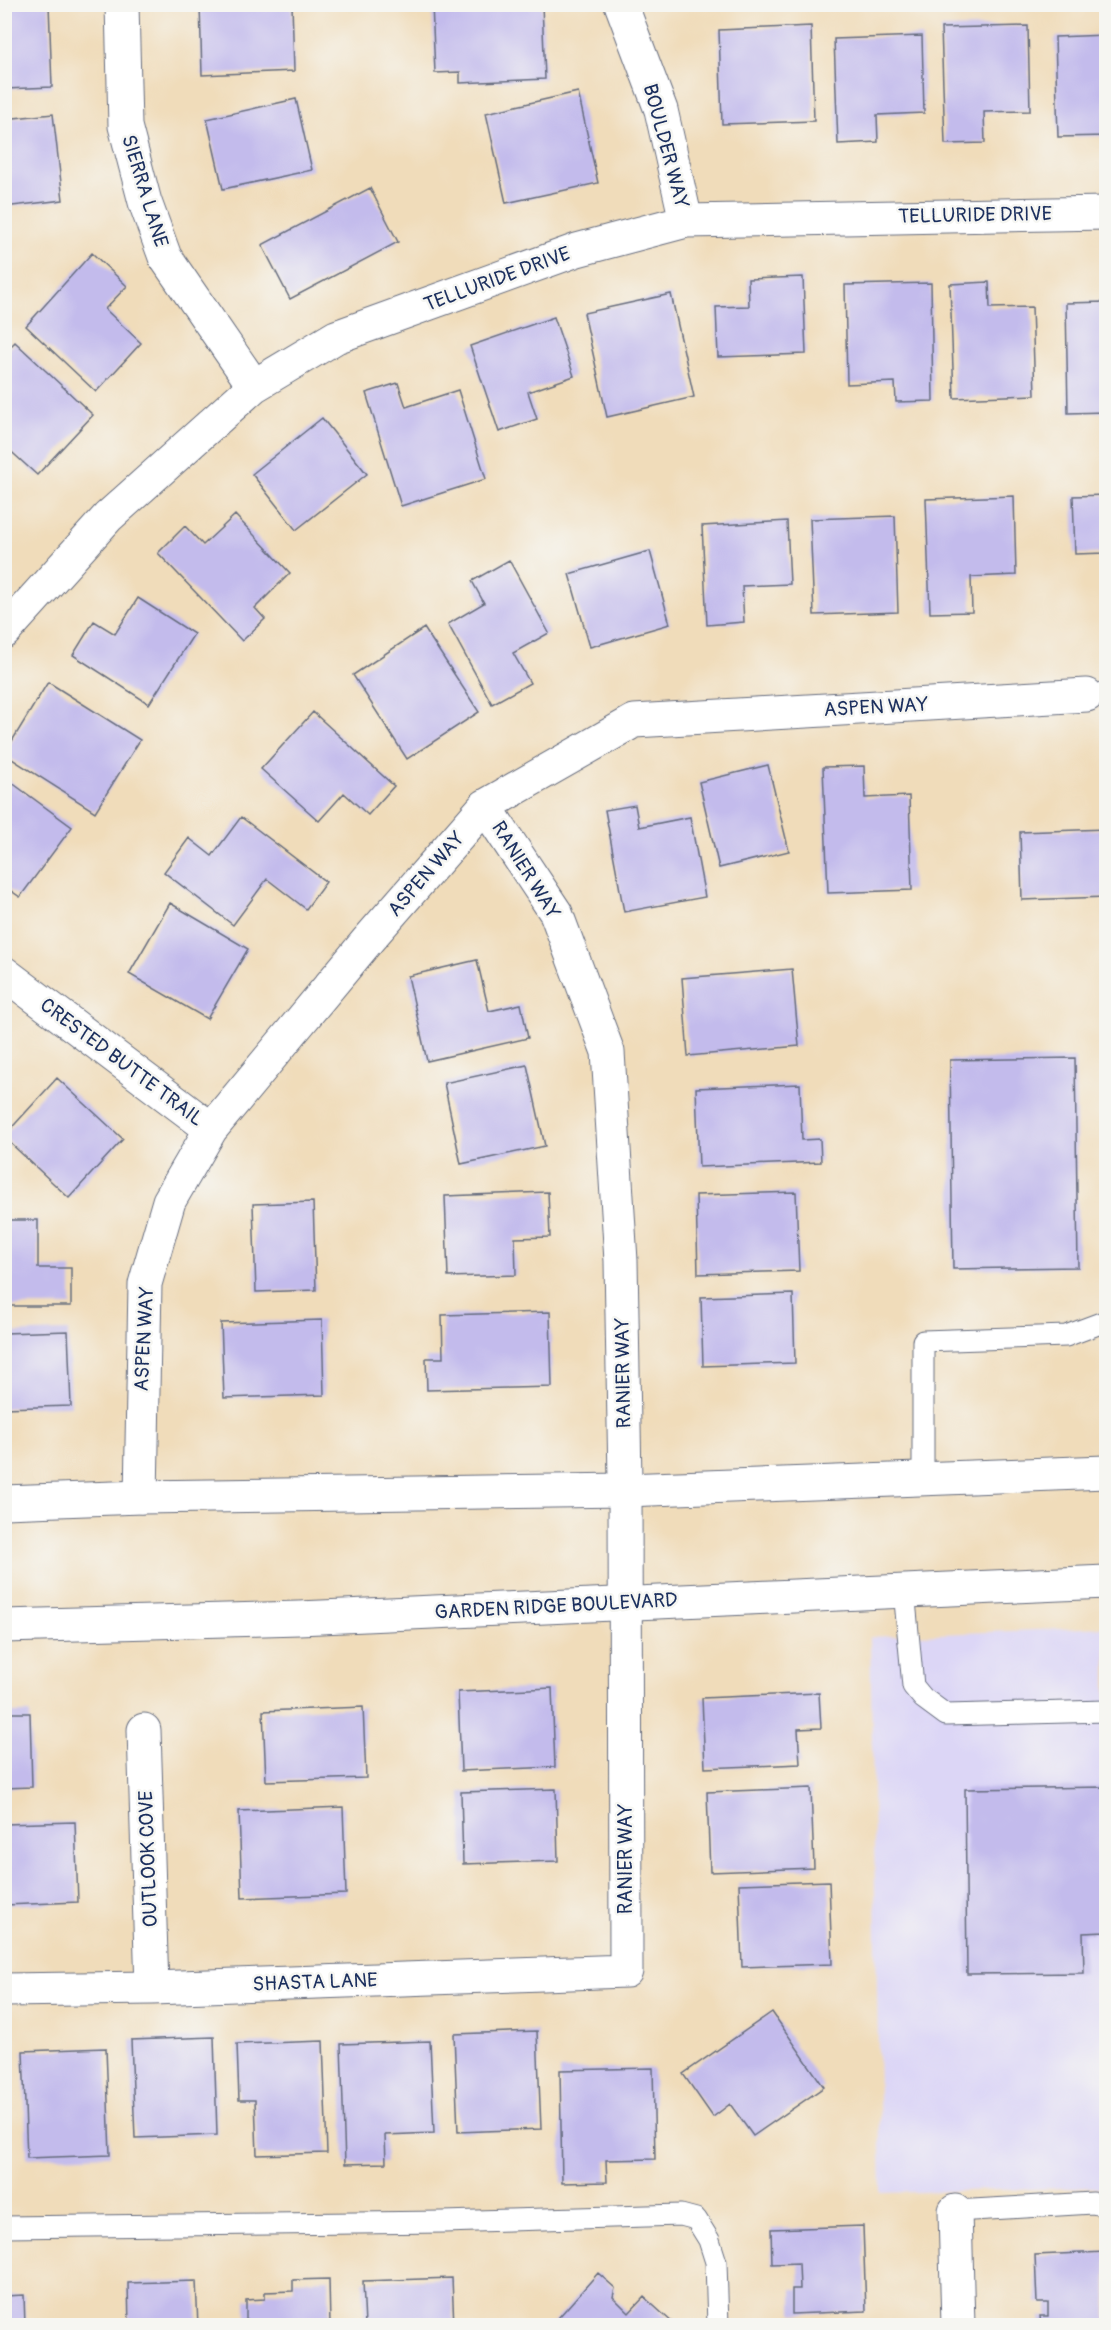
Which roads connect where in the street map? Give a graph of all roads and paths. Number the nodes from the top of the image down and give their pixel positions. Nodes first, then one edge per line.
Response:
1 (122, 4) edge
2 (621, 4) edge
3 (1107, 213) edge
4 (686, 221) junction
5 (254, 386) junction
6 (4, 632) edge
7 (1087, 695) dead end
8 (485, 806) junction
9 (4, 973) edge
10 (212, 1129) junction
11 (1107, 1321) edge
12 (1107, 1472) edge
13 (923, 1479) junction
14 (625, 1490) junction
15 (141, 1497) junction
16 (4, 1502) edge
17 (1107, 1582) edge
18 (904, 1590) junction
19 (624, 1602) junction
20 (4, 1626) edge
21 (1107, 1711) edge
22 (144, 1730) dead end
23 (626, 1971) joint
24 (152, 1988) junction
25 (4, 1990) edge
26 (1107, 2206) edge
27 (955, 2211) joint
28 (4, 2227) edge
29 (718, 2325) edge
30 (958, 2325) edge

1 - 5 street, SIERRA LANE
2 - 4 street, BOULDER WAY
3 - 4 street, TELLURIDE DRIVE
4 - 5 street, TELLURIDE DRIVE
5 - 6 street, TELLURIDE DRIVE
7 - 8 street, ASPEN WAY
8 - 10 street, ASPEN WAY
8 - 14 street, RANIER WAY
9 - 10 street, CRESTED BUTTE TRAIL
10 - 15 street, ASPEN WAY
11 - 13 lane
12 - 13 street
13 - 14 street
14 - 15 street
14 - 19 street, RANIER WAY
15 - 16 street
17 - 18 street, GARDEN RIDGE BOULEVARD
18 - 19 street, GARDEN RIDGE BOULEVARD
18 - 21 lane
19 - 20 street, GARDEN RIDGE BOULEVARD
19 - 23 street, RANIER WAY
22 - 24 street, OUTLOOK COVE
23 - 24 street, SHASTA LANE
24 - 25 street, SHASTA LANE
26 - 27 lane
27 - 30 street
28 - 29 lane

